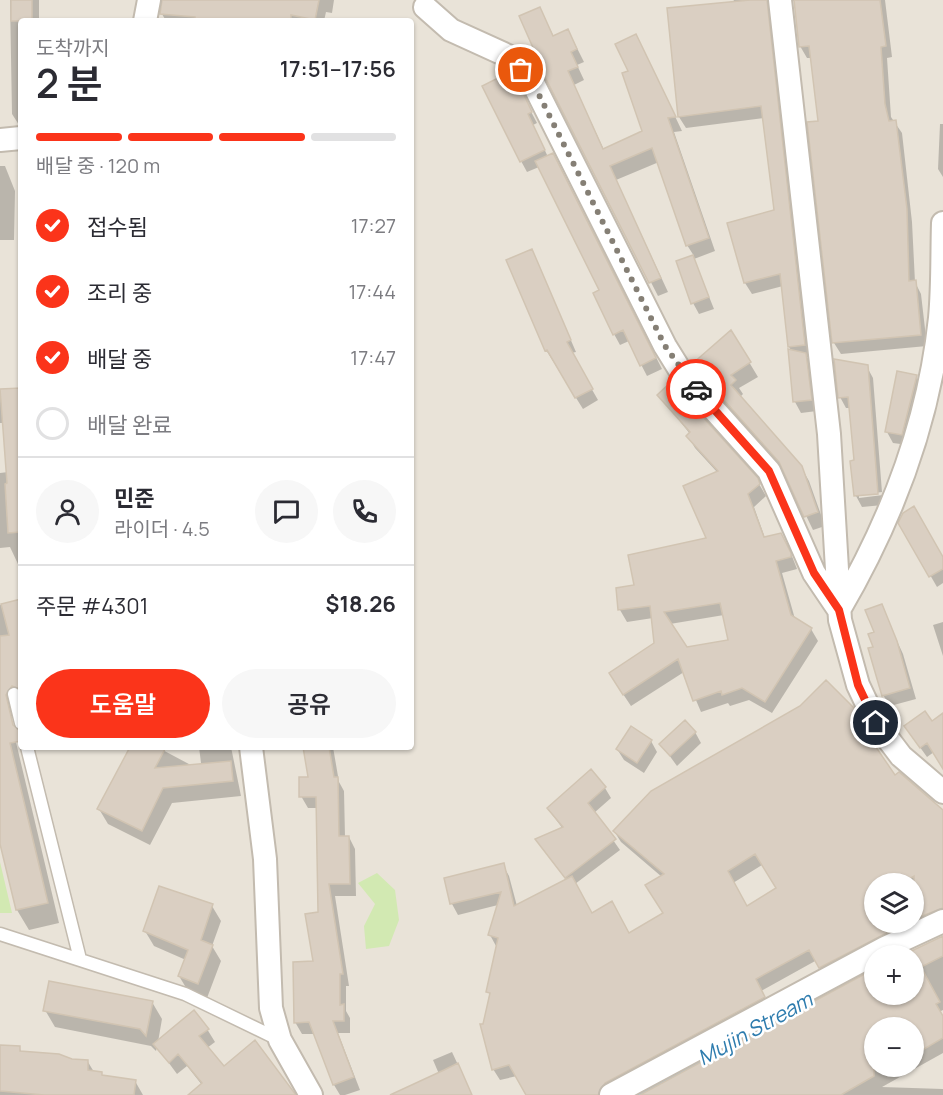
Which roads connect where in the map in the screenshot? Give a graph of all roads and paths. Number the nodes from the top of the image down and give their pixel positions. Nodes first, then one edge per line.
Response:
1 (149, 0) edge
2 (780, 0) edge
3 (425, 7) dead end
4 (146, 18) edge
5 (18, 138) edge
6 (0, 140) edge
7 (943, 223) edge
8 (839, 610) junction
9 (14, 694) dead end
10 (18, 711) edge
11 (28, 750) edge
12 (251, 750) edge
13 (943, 792) edge
14 (943, 921) edge
15 (0, 934) edge
16 (80, 959) junction
17 (280, 1040) junction
18 (311, 1095) edge
19 (611, 1095) edge

1 - 4 street
2 - 8 street
3 - 8 street
5 - 6 street
7 - 8 street
8 - 13 street
9 - 10 lane
11 - 16 lane
12 - 17 street
14 - 19 street
15 - 16 lane
16 - 17 lane
17 - 18 street

